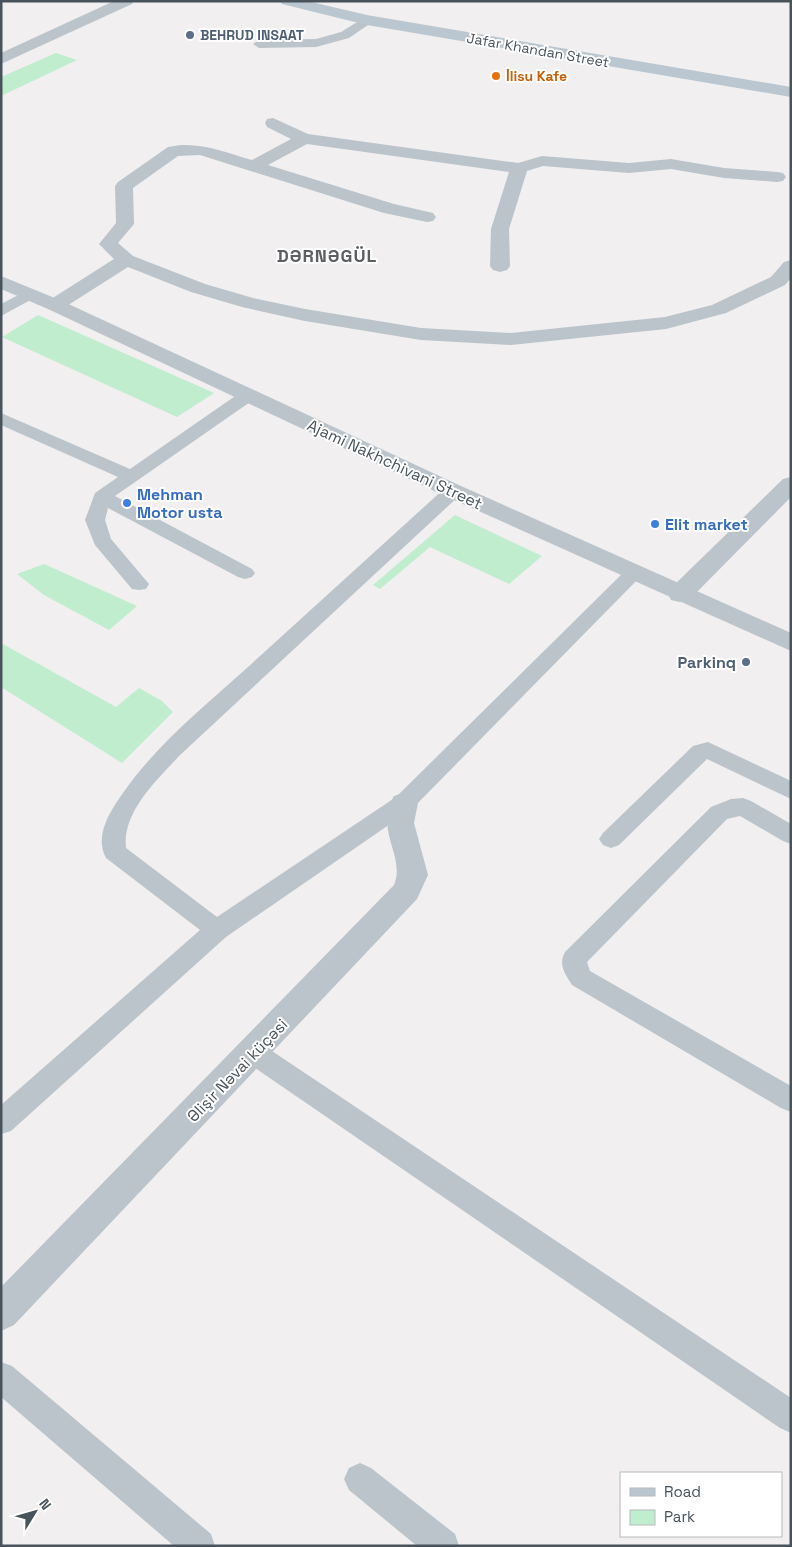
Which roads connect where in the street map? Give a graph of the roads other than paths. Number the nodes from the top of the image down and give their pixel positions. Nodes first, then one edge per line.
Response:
1 (128, 1) edge
2 (296, 2) edge
3 (89, 4) dead end
4 (107, 10) junction
5 (367, 20) junction
6 (259, 44) dead end
7 (1, 60) edge
8 (791, 92) edge
9 (273, 123) dead end
10 (304, 138) junction
11 (252, 167) junction
12 (519, 168) junction
13 (777, 177) dead end
14 (427, 217) dead end
15 (126, 260) junction
16 (500, 266) dead end
17 (791, 266) edge
18 (1, 282) edge
19 (30, 294) junction
20 (55, 305) junction
21 (1, 312) edge
22 (248, 396) junction
23 (1, 418) edge
24 (132, 477) junction
25 (791, 484) edge
26 (453, 491) junction
27 (102, 497) junction
28 (245, 573) dead end
29 (634, 574) junction
30 (139, 584) dead end
31 (680, 594) junction
32 (791, 643) edge
33 (791, 791) edge
34 (404, 803) junction
35 (791, 835) edge
36 (611, 839) dead end
37 (217, 930) junction
38 (254, 1053) junction
39 (791, 1100) edge
40 (1, 1122) edge
41 (1, 1313) edge
42 (1, 1377) edge
43 (791, 1417) edge
44 (360, 1479) dead end
45 (199, 1546) edge
46 (443, 1546) edge

1 - 4 street
2 - 5 main road, Jafar Khandan Street
3 - 4 street
4 - 7 street
5 - 6 lane
5 - 8 main road, Jafar Khandan Street
9 - 10 street
10 - 11 street
10 - 12 street
11 - 14 street
11 - 15 street
12 - 13 street
12 - 16 street
15 - 17 street
15 - 20 street
18 - 19 street, Ajami Nakhchivani Street
19 - 20 street, Ajami Nakhchivani Street
19 - 21 lane
20 - 22 street, Ajami Nakhchivani Street
22 - 24 lane
22 - 26 street, Ajami Nakhchivani Street
23 - 24 lane
24 - 27 lane
25 - 31 street
26 - 29 street, Ajami Nakhchivani Street
26 - 37 lane
27 - 28 lane
27 - 30 lane
29 - 31 street, Ajami Nakhchivani Street
29 - 34 lane
31 - 32 street, Ajami Nakhchivani Street
33 - 36 lane
34 - 37 lane
34 - 38 street, Əlişir Nəvai küçəsi
35 - 39 lane
37 - 40 lane
38 - 41 street, Əlişir Nəvai küçəsi
38 - 43 lane
42 - 45 lane
44 - 46 lane

